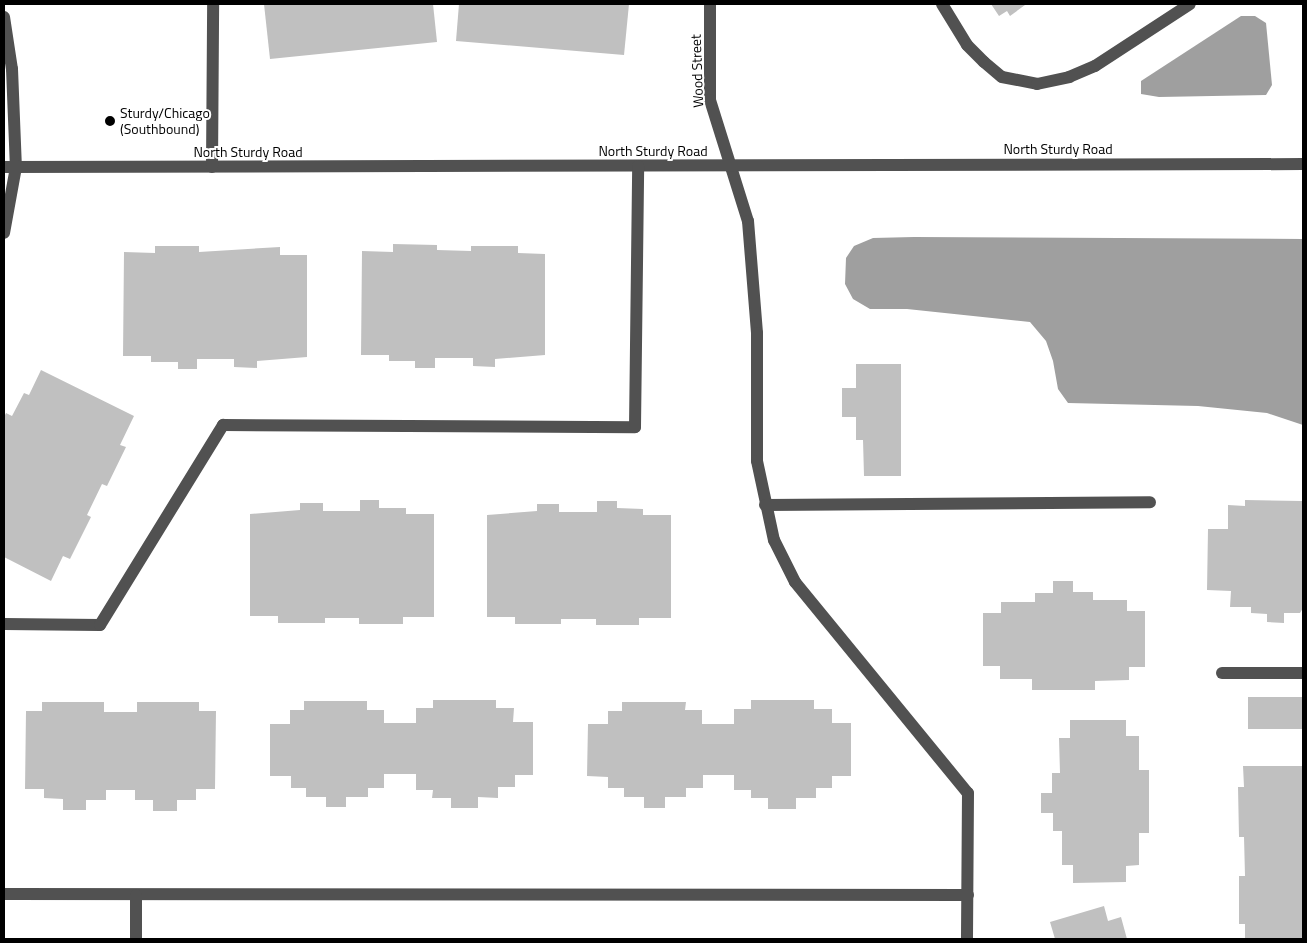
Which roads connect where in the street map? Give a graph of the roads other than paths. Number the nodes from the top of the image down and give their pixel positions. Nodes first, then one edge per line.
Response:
1 (213, 4) edge
2 (710, 4) edge
3 (942, 4) edge
4 (1190, 4) edge
5 (4, 17) edge
6 (1303, 164) edge
7 (728, 165) junction
8 (638, 166) junction
9 (212, 167) junction
10 (10, 168) edge
11 (4, 233) edge
12 (1150, 502) dead end
13 (765, 505) junction
14 (4, 624) edge
15 (1303, 673) edge
16 (1222, 674) dead end
17 (4, 894) edge
18 (136, 894) junction
19 (968, 895) junction
20 (136, 939) edge
21 (967, 939) edge

1 - 9 street
2 - 7 street, Wood Street
3 - 4 street
5 - 10 street
6 - 7 street, North Sturdy Road
7 - 8 street, North Sturdy Road
7 - 13 street, Wood Street
8 - 9 street, North Sturdy Road
8 - 14 street
9 - 10 street, North Sturdy Road
10 - 11 street
12 - 13 street
13 - 19 street, Wood Street
15 - 16 street
17 - 18 street
18 - 19 street
18 - 20 street
19 - 21 street, Wood Street

